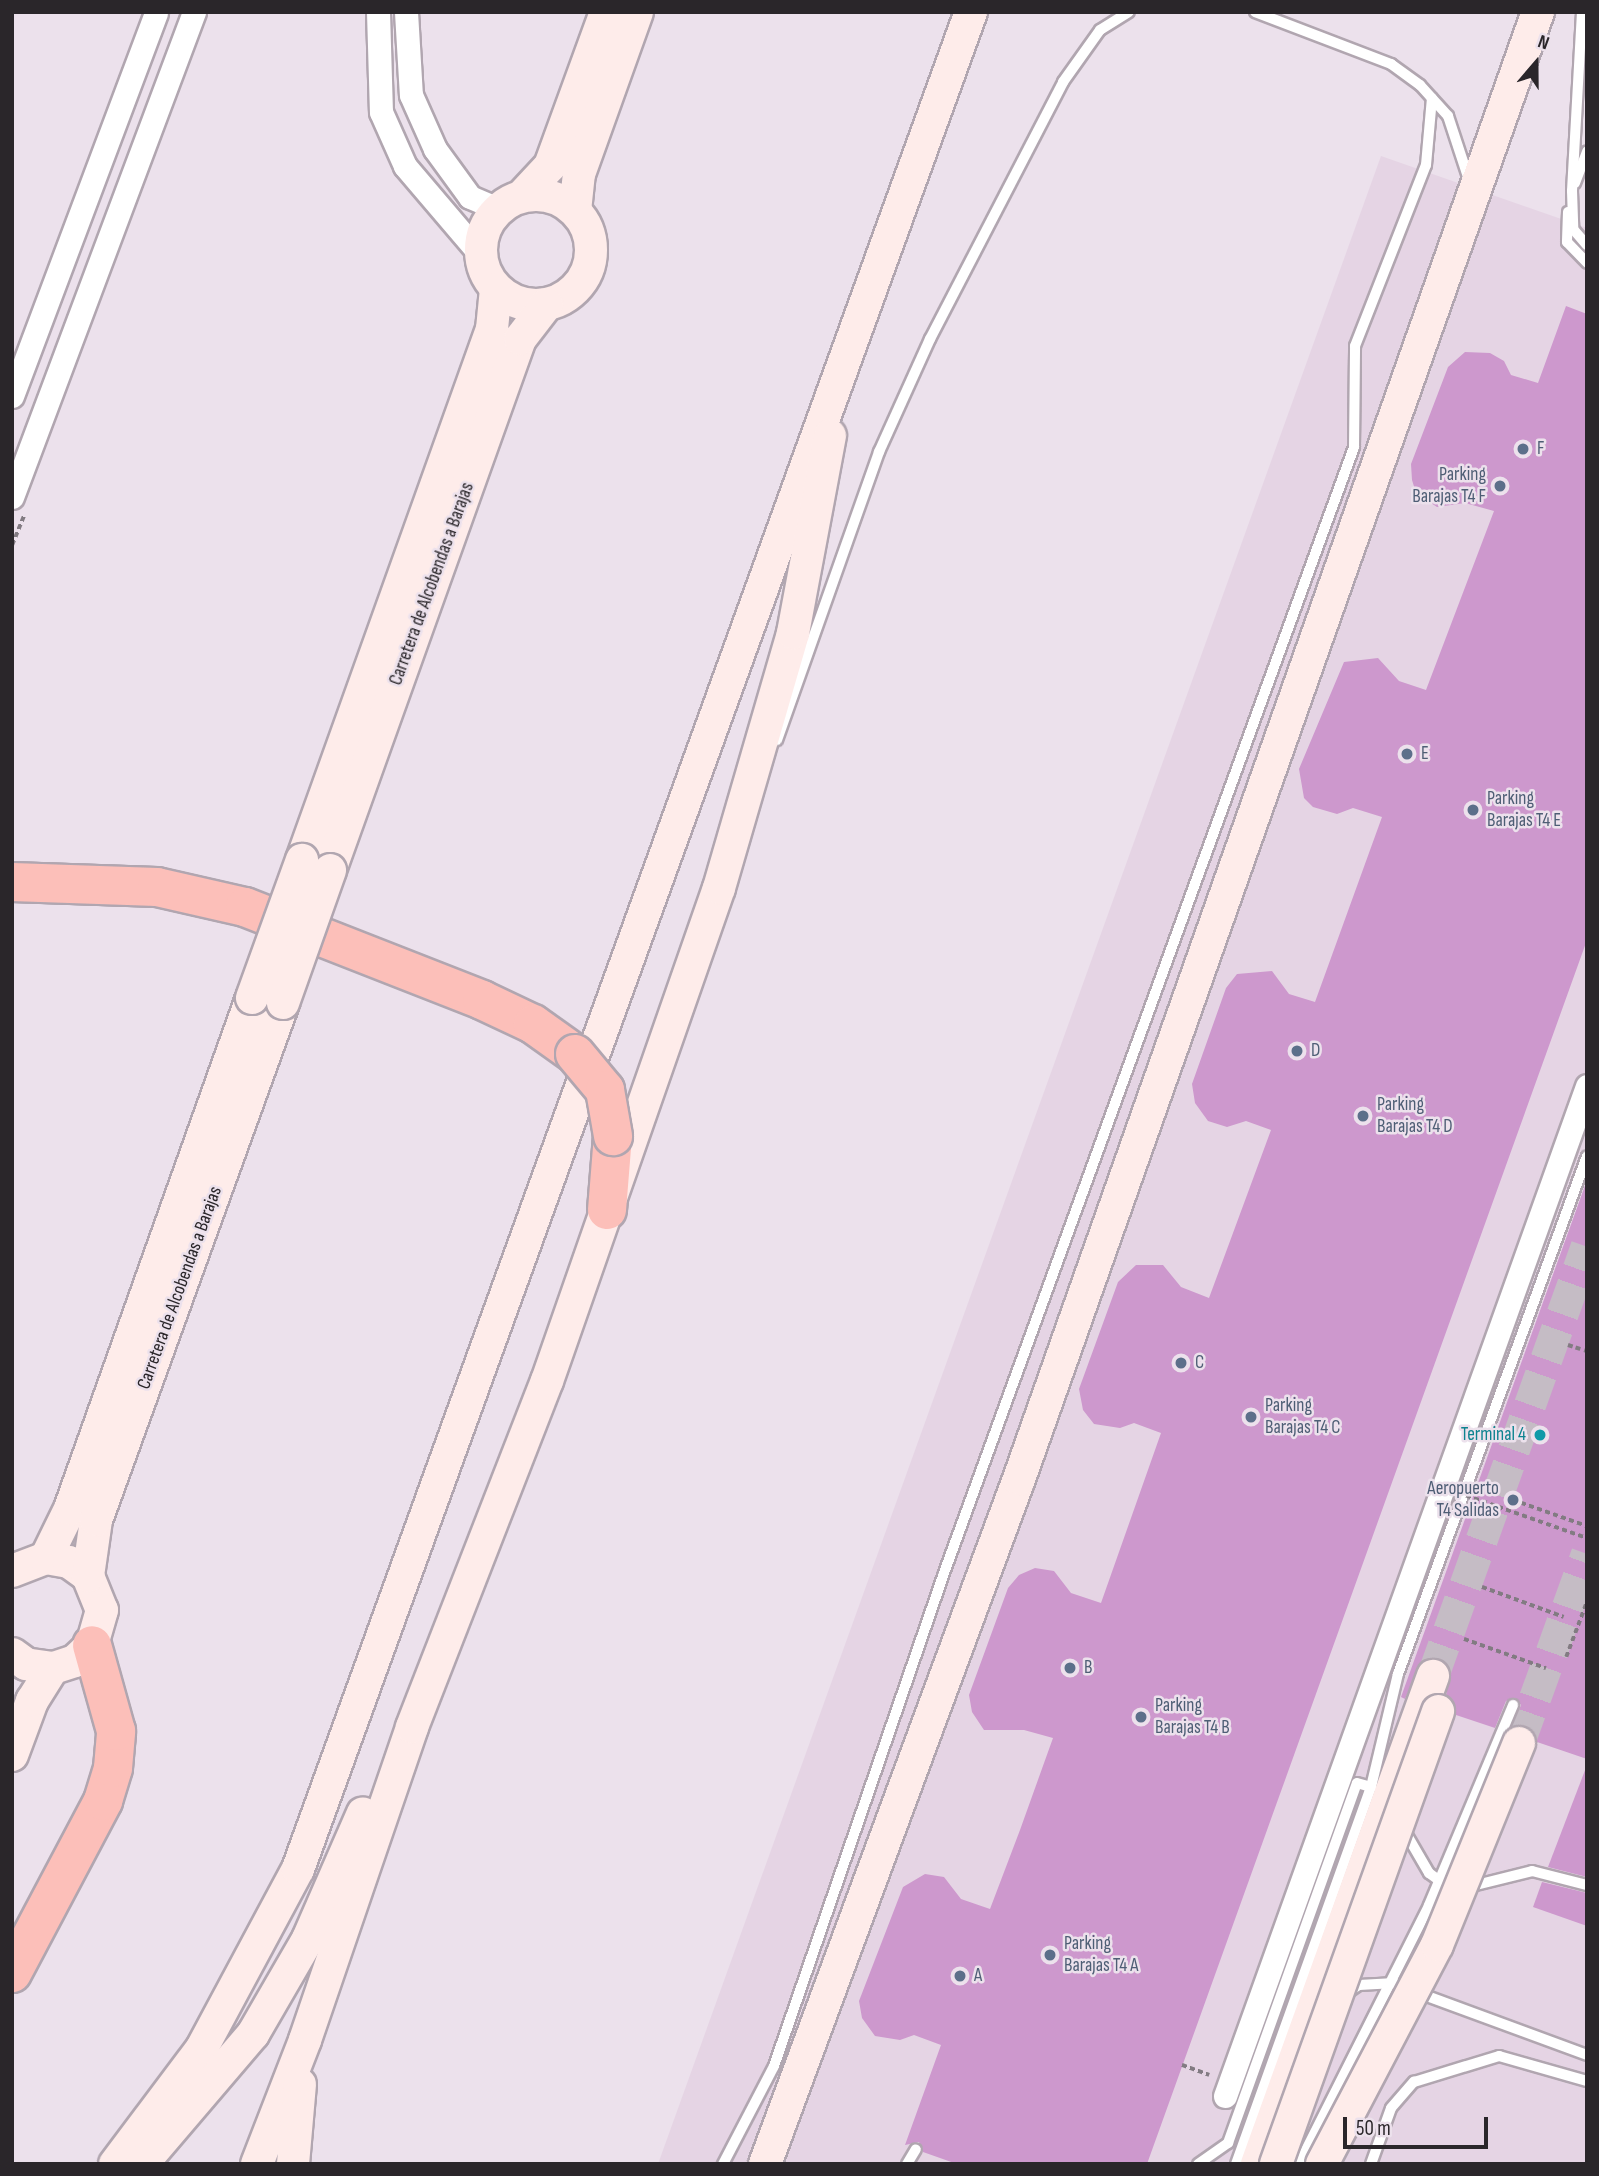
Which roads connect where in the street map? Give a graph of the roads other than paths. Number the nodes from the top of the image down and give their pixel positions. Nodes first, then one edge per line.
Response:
1 (156, 12) edge
2 (194, 12) edge
3 (378, 12) edge
4 (406, 12) edge
5 (606, 12) edge
6 (637, 12) edge
7 (971, 12) edge
8 (1129, 12) edge
9 (1255, 12) edge
10 (1538, 12) edge
11 (1583, 12) edge
12 (1432, 98) junction
13 (1587, 151) edge
14 (1473, 189) junction
15 (1572, 191) junction
16 (510, 203) junction
17 (575, 211) junction
18 (1587, 245) edge
19 (480, 254) junction
20 (1587, 263) edge
21 (496, 289) junction
22 (547, 304) junction
23 (845, 361) junction
24 (12, 396) edge
25 (12, 497) edge
26 (316, 865) junction
27 (12, 882) edge
28 (719, 888) junction
29 (1587, 1086) edge
30 (1587, 1156) edge
31 (607, 1210) junction
32 (46, 1558) junction
33 (12, 1571) edge
34 (88, 1576) junction
35 (92, 1645) junction
36 (12, 1654) edge
37 (52, 1668) junction
38 (1433, 1676) tunnel mouth
39 (1513, 1705) dead end
40 (1438, 1711) tunnel mouth
41 (411, 1727) junction
42 (1519, 1742) tunnel mouth
43 (12, 1755) edge
44 (1381, 1787) junction
45 (1439, 1881) junction
46 (1587, 1885) edge
47 (12, 1973) edge
48 (1392, 1982) junction
49 (1303, 2031) junction
50 (305, 2040) junction
51 (1587, 2055) edge
52 (1587, 2081) edge
53 (1225, 2096) dead end
54 (916, 2149) dead end
55 (115, 2164) edge
56 (142, 2164) edge
57 (257, 2164) edge
58 (293, 2164) edge
59 (723, 2164) edge
60 (765, 2164) edge
61 (906, 2164) edge
62 (1198, 2164) edge
63 (1236, 2164) edge
64 (1256, 2164) edge
65 (1276, 2164) edge
66 (1299, 2164) edge
67 (1322, 2164) edge
68 (1371, 2164) edge

1 - 24 street
2 - 25 street
3 - 19 street
4 - 16 street
5 - 16 street
6 - 17 street
7 - 23 street
8 - 28 lane
9 - 12 lane
10 - 14 street
11 - 15 lane
12 - 14 lane
12 - 59 lane
13 - 15 lane
14 - 60 street
15 - 18 lane
15 - 20 lane
16 - 17 street
16 - 19 street
17 - 22 street
19 - 21 street
21 - 22 street
21 - 26 street, Carretera de Alcobendas a Barajas
22 - 26 street, Carretera de Alcobendas a Barajas
23 - 28 street
23 - 55 street
26 - 32 street, Carretera de Alcobendas a Barajas, bridge
26 - 34 street, Carretera de Alcobendas a Barajas, bridge
27 - 31 highway, bridge
28 - 31 street
29 - 53 street
30 - 44 lane
31 - 41 street
32 - 33 street
32 - 34 street
34 - 35 street
35 - 37 street
35 - 47 highway
36 - 37 street
37 - 43 street
38 - 44 street
39 - 45 lane
40 - 65 street, bridge
41 - 50 street
41 - 56 street
42 - 67 street, bridge
44 - 45 lane
44 - 49 street
44 - 62 lane
44 - 63 lane
45 - 46 lane
45 - 48 lane
48 - 49 lane
48 - 51 lane
48 - 66 lane
49 - 64 street
50 - 57 street
50 - 58 street
52 - 68 lane
54 - 61 lane

